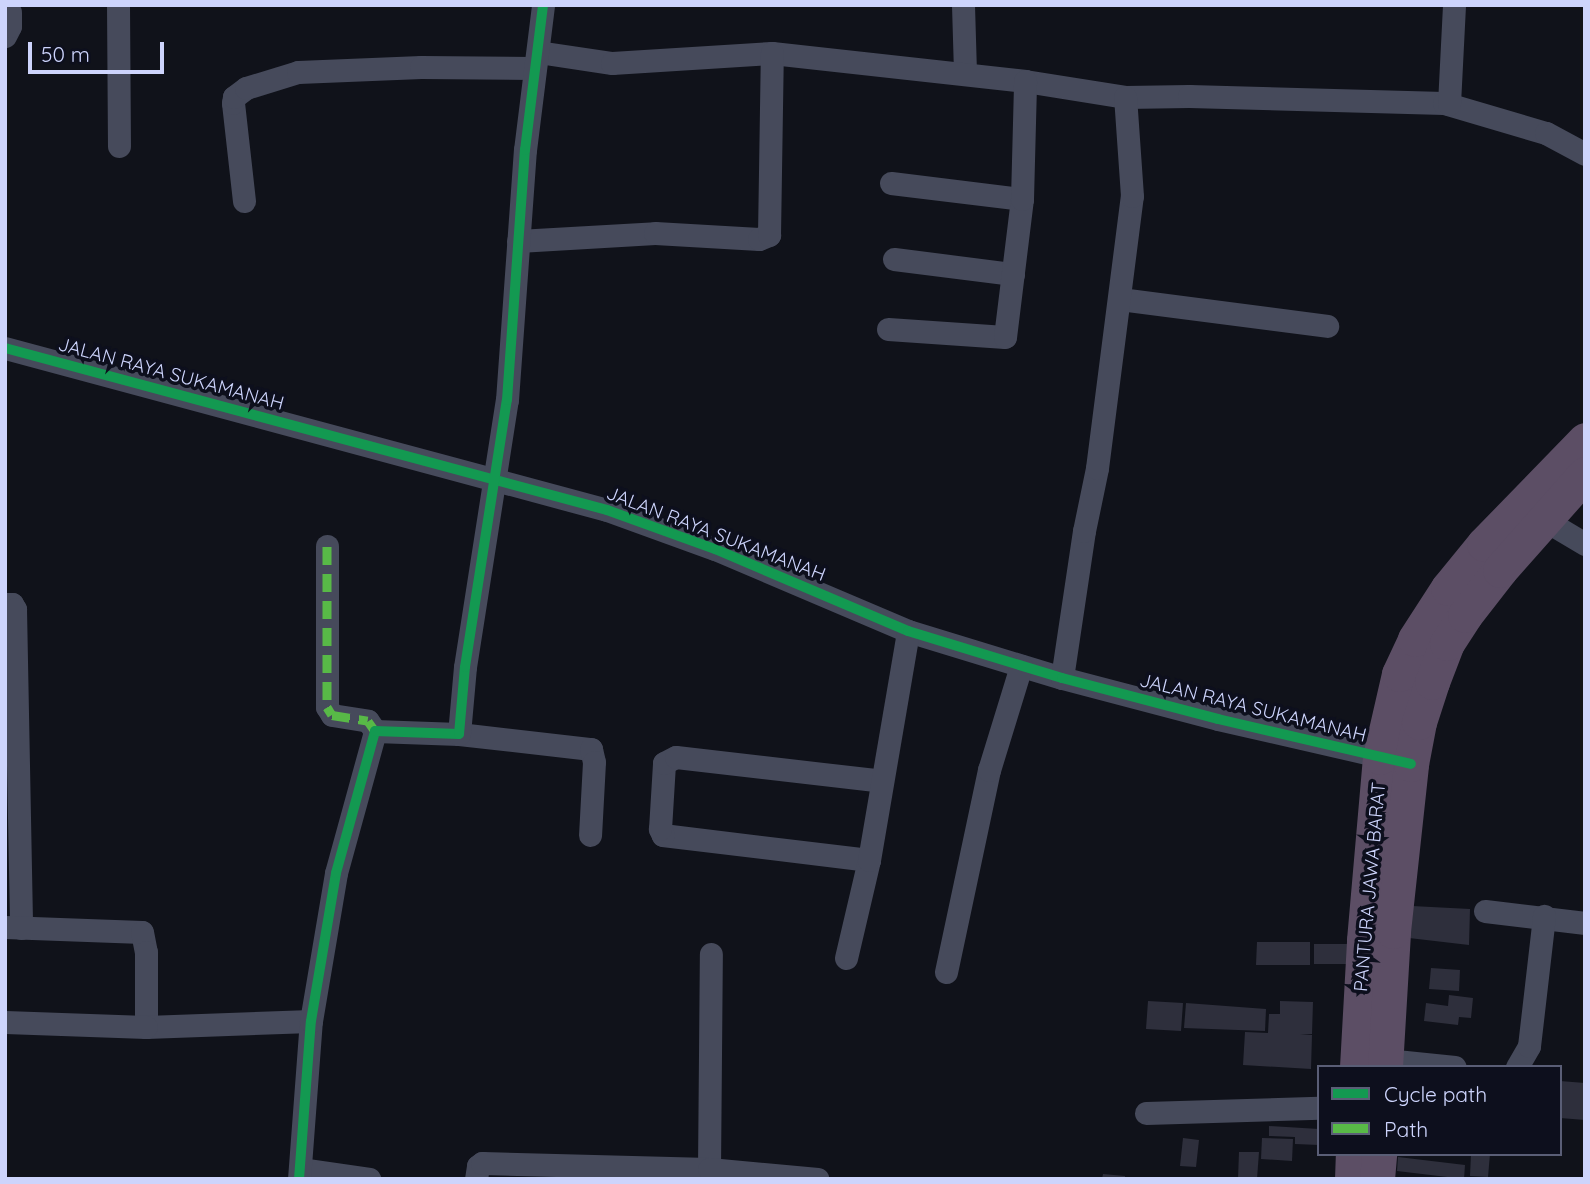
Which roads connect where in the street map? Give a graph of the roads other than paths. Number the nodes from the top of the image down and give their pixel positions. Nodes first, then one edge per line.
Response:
1 (118, 5) edge
2 (543, 5) edge
3 (963, 5) edge
4 (1454, 5) edge
5 (10, 12) dead end
6 (5, 36) edge
7 (772, 53) junction
8 (536, 60) junction
9 (965, 74) junction
10 (1025, 81) junction
11 (1125, 97) junction
12 (1449, 104) junction
13 (119, 146) dead end
14 (1585, 154) edge
15 (891, 183) dead end
16 (1022, 199) junction
17 (244, 201) dead end
18 (518, 241) junction
19 (894, 258) dead end
20 (1013, 274) junction
21 (1120, 299) junction
22 (1327, 326) dead end
23 (888, 329) dead end
24 (5, 348) edge
25 (1585, 440) edge
26 (1585, 474) edge
27 (496, 478) junction
28 (1543, 519) junction
29 (1585, 544) edge
30 (327, 546) dead end
31 (5, 604) edge
32 (908, 631) junction
33 (1021, 666) junction
34 (1062, 678) junction
35 (375, 731) junction
36 (459, 734) junction
37 (1396, 760) junction
38 (11, 767) edge
39 (882, 781) junction
40 (590, 835) dead end
41 (869, 860) junction
42 (1485, 911) dead end
43 (1544, 916) junction
44 (1585, 923) edge
45 (13, 928) edge
46 (711, 954) dead end
47 (846, 958) dead end
48 (946, 972) dead end
49 (311, 1020) junction
50 (5, 1022) edge
51 (146, 1027) junction
52 (1376, 1065) edge
53 (1518, 1065) edge
54 (1317, 1108) edge
55 (1146, 1113) dead end
56 (1353, 1156) edge
57 (1379, 1156) edge
58 (709, 1169) junction
59 (652, 1173) edge
60 (299, 1174) edge
61 (369, 1179) edge
62 (475, 1179) edge
63 (818, 1179) edge
64 (1352, 1179) edge
65 (1377, 1179) edge

1 - 13 street
2 - 8 street
3 - 9 street
4 - 12 street
5 - 6 street
7 - 8 street
7 - 9 street
7 - 18 street
8 - 17 street
8 - 18 street
9 - 10 street
10 - 11 street
10 - 16 street
11 - 12 street
11 - 21 street
12 - 14 street
15 - 16 street
16 - 20 street
18 - 27 street
19 - 20 street
20 - 23 street
21 - 22 street
21 - 34 street
24 - 27 street, JALAN RAYA SUKAMANAH
25 - 37 highway, PANTURA JAWA BARAT
26 - 28 highway
27 - 32 street, JALAN RAYA SUKAMANAH
27 - 36 street
28 - 29 street
28 - 37 highway
30 - 35 street
31 - 38 street
32 - 33 street, JALAN RAYA SUKAMANAH
32 - 39 street
33 - 34 street, JALAN RAYA SUKAMANAH
33 - 48 street
34 - 37 street, JALAN RAYA SUKAMANAH
35 - 36 street
35 - 49 street
36 - 40 street
37 - 52 highway, PANTURA JAWA BARAT
38 - 45 street
39 - 41 street
39 - 41 street
41 - 47 street
42 - 43 street
43 - 44 street
43 - 53 street
45 - 51 street
46 - 58 street
49 - 51 street
49 - 60 street
50 - 51 street
54 - 55 street
56 - 64 highway
57 - 65 highway
58 - 59 street
58 - 63 street
59 - 62 street
60 - 61 street

